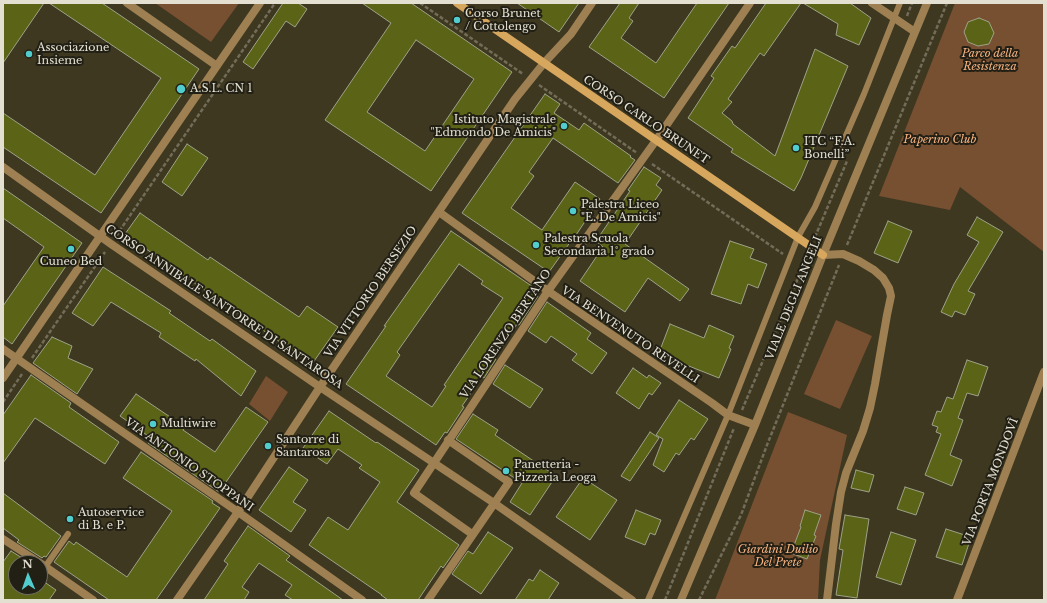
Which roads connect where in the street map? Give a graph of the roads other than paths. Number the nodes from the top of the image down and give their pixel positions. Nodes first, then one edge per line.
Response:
1 (127, 3) edge
2 (260, 3) edge
3 (457, 3) edge
4 (592, 3) edge
5 (750, 3) edge
6 (872, 3) edge
7 (900, 3) edge
8 (926, 3) edge
9 (137, 6) edge
10 (894, 18) junction
11 (915, 32) junction
12 (544, 63) junction
13 (217, 66) junction
14 (657, 140) junction
15 (3, 167) edge
16 (439, 212) junction
17 (100, 237) junction
18 (798, 237) junction
19 (823, 255) junction
20 (548, 292) junction
21 (3, 349) edge
22 (16, 358) junction
23 (1044, 372) edge
24 (3, 378) edge
25 (320, 387) junction
26 (728, 415) junction
27 (755, 425) junction
28 (448, 440) junction
29 (434, 463) junction
30 (494, 503) junction
31 (238, 512) junction
32 (68, 534) dead end
33 (472, 534) junction
34 (3, 539) edge
35 (27, 555) edge
36 (48, 556) edge
37 (48, 569) edge
38 (93, 600) edge
39 (177, 600) edge
40 (362, 600) edge
41 (428, 600) edge
42 (632, 600) edge
43 (648, 600) edge
44 (681, 600) edge
45 (827, 600) edge
46 (957, 600) edge

1 - 9 street
2 - 13 street
3 - 12 street, CORSO CARLO BRUNET
4 - 12 street, VIA VITTORIO BERSEZIO
5 - 14 street, VIA LORENZO BERTANO
6 - 10 street
7 - 10 lane
8 - 11 street, VIALE DEGLI ANGELI
9 - 13 street
10 - 11 street
10 - 18 lane
11 - 19 street, VIALE DEGLI ANGELI
12 - 14 street, CORSO CARLO BRUNET
12 - 16 street, VIA VITTORIO BERSEZIO
13 - 17 street
14 - 18 street, CORSO CARLO BRUNET
14 - 20 street, VIA LORENZO BERTANO
15 - 17 street, CORSO ANNIBALE SANTORRE DI SANTAROSA
16 - 20 street, VIA BENVENUTO REVELLI
16 - 25 street, VIA VITTORIO BERSEZIO
17 - 22 street
17 - 25 street, CORSO ANNIBALE SANTORRE DI SANTAROSA
18 - 19 street, CORSO CARLO BRUNET
18 - 26 lane
19 - 27 street, VIALE DEGLI ANGELI
19 - 45 street
20 - 26 street, VIA BENVENUTO REVELLI
20 - 28 street, VIA LORENZO BERTANO
21 - 22 street, VIA ANTONIO STOPPANI
22 - 24 street
22 - 31 street, VIA ANTONIO STOPPANI
23 - 46 street, VIA PORTA MONDOVÌ
25 - 29 street, CORSO ANNIBALE SANTORRE DI SANTAROSA
25 - 31 street, VIA VITTORIO BERSEZIO
26 - 27 street, VIA BENVENUTO REVELLI
26 - 43 lane
27 - 44 street, VIALE DEGLI ANGELI
28 - 29 street, VIA LORENZO BERTANO
28 - 30 street
29 - 30 street, CORSO ANNIBALE SANTORRE DI SANTAROSA
29 - 33 street
30 - 33 street
30 - 42 street, CORSO ANNIBALE SANTORRE DI SANTAROSA
31 - 39 street, VIA VITTORIO BERSEZIO
31 - 40 street, VIA ANTONIO STOPPANI
32 - 36 lane
33 - 41 street
34 - 35 street
37 - 38 street

